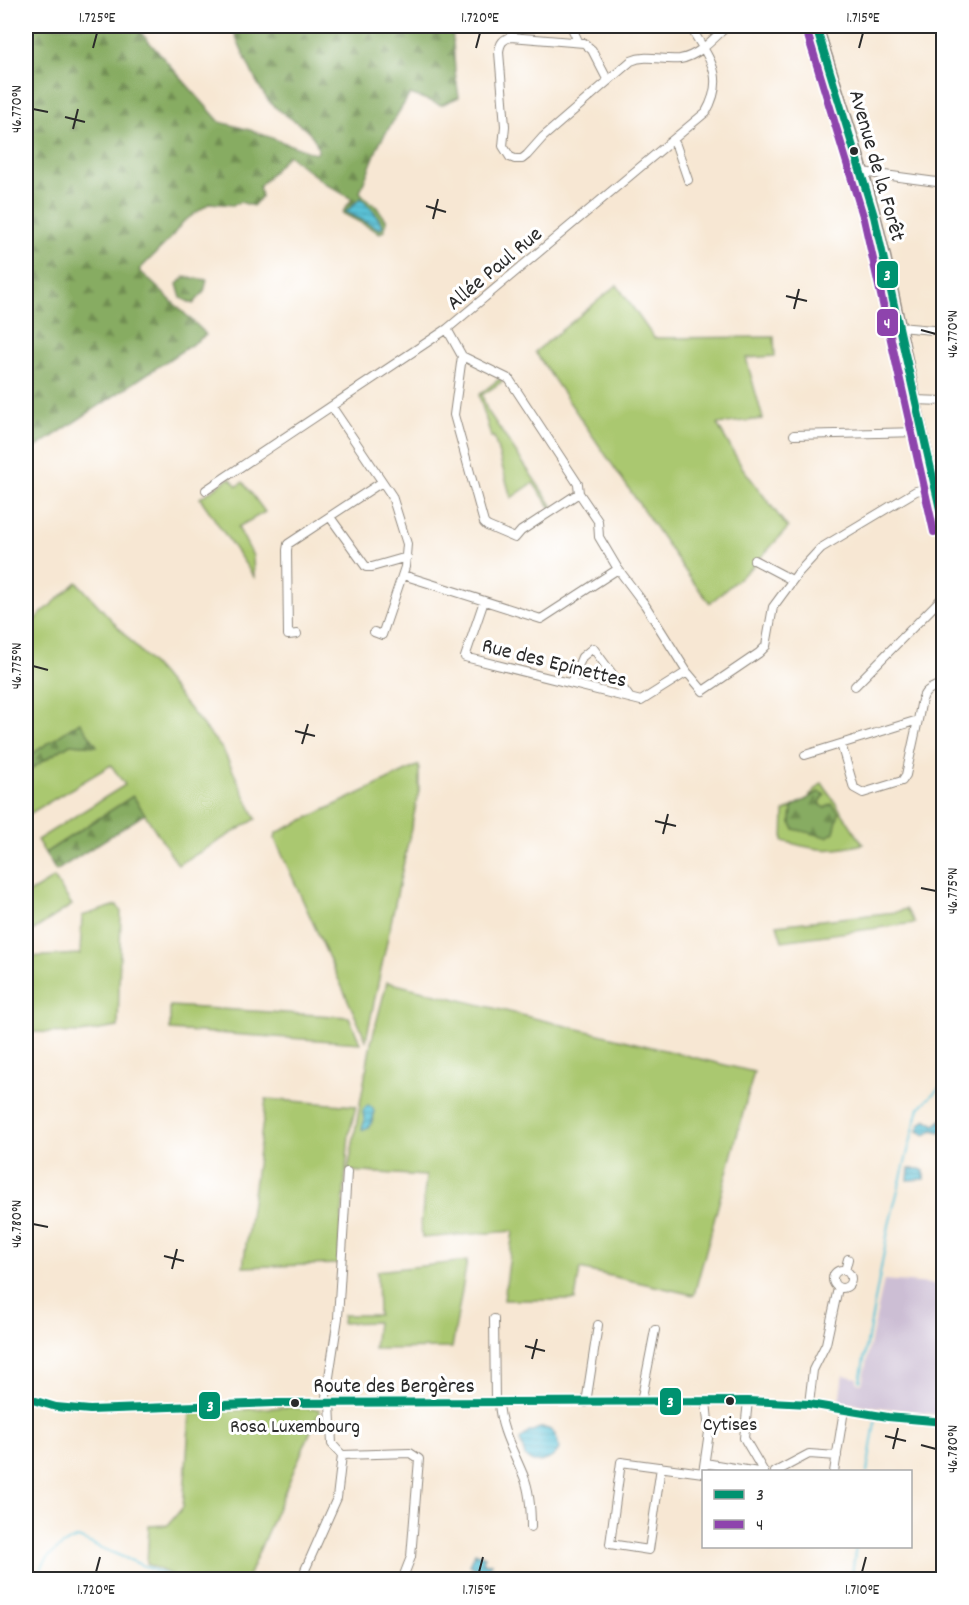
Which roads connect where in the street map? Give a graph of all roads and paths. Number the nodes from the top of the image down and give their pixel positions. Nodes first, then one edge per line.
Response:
1 (571, 26) edge
2 (690, 26) edge
3 (727, 26) edge
4 (816, 26) edge
5 (578, 41) junction
6 (703, 48) junction
7 (608, 81) junction
8 (673, 140) junction
9 (862, 172) junction
10 (688, 180) dead end
11 (944, 183) edge
12 (899, 327) junction
13 (447, 329) junction
14 (944, 331) edge
15 (462, 356) junction
16 (914, 400) junction
17 (944, 401) edge
18 (332, 406) junction
19 (920, 432) junction
20 (794, 435) dead end
21 (382, 482) junction
22 (933, 487) junction
23 (206, 490) dead end
24 (579, 493) junction
25 (941, 508) edge
26 (330, 517) junction
27 (944, 529) edge
28 (407, 557) junction
29 (754, 560) dead end
30 (618, 568) junction
31 (403, 575) junction
32 (792, 580) junction
33 (944, 596) edge
34 (484, 601) junction
35 (374, 632) dead end
36 (297, 634) dead end
37 (687, 672) junction
38 (571, 683) junction
39 (944, 683) edge
40 (855, 686) dead end
41 (630, 698) junction
42 (918, 720) junction
43 (841, 744) junction
44 (805, 755) dead end
45 (347, 1172) dead end
46 (848, 1258) dead end
47 (846, 1271) junction
48 (838, 1288) junction
49 (494, 1318) dead end
50 (598, 1325) dead end
51 (655, 1330) dead end
52 (26, 1398) edge
53 (706, 1401) junction
54 (748, 1401) junction
55 (497, 1402) junction
56 (641, 1402) junction
57 (328, 1403) junction
58 (586, 1403) junction
59 (809, 1404) junction
60 (844, 1410) junction
61 (944, 1422) edge
62 (342, 1455) junction
63 (837, 1456) junction
64 (705, 1463) junction
65 (660, 1467) junction
66 (704, 1470) edge
67 (746, 1470) edge
68 (763, 1470) edge
69 (779, 1470) edge
70 (834, 1470) edge
71 (702, 1473) edge
72 (531, 1527) dead end
73 (308, 1580) edge
74 (402, 1580) edge

1 - 5 street
2 - 6 street, Allée Paul Rue
3 - 6 street
4 - 9 main road, Avenue de la Forêt
5 - 7 street
5 - 7 street
6 - 7 street
6 - 8 street, Allée Paul Rue
8 - 10 street
8 - 13 street, Allée Paul Rue
9 - 11 street
9 - 12 main road, Avenue de la Forêt
12 - 14 street
12 - 16 main road, Avenue de la Forêt
13 - 15 street
13 - 18 street, Allée Paul Rue
15 - 24 street
15 - 24 street
16 - 17 street
16 - 19 main road, Avenue de la Forêt
18 - 21 street
18 - 23 street, Allée Paul Rue
19 - 20 street
19 - 22 main road, Avenue de la Forêt
21 - 26 street
21 - 28 street
22 - 25 main road, Avenue de la Forêt
22 - 32 street
24 - 30 street
25 - 27 main road, Avenue de la Forêt
26 - 28 street
26 - 36 street
28 - 31 street
29 - 32 street
30 - 34 street
30 - 37 street
31 - 34 street
31 - 35 street
32 - 37 street
33 - 40 street
34 - 38 street, Rue des Epinettes
37 - 41 street, Rue des Epinettes
38 - 41 street, Rue des Epinettes
38 - 41 street
39 - 42 street
42 - 43 street
42 - 43 street
43 - 44 street
45 - 57 street
46 - 47 street
47 - 48 street
47 - 48 street
48 - 59 street
49 - 55 street
50 - 58 street
51 - 56 street
52 - 57 street, Route des Bergères
53 - 54 street, Route des Bergères
53 - 56 street, Route des Bergères
53 - 64 street
54 - 59 street, Route des Bergères
54 - 68 street
55 - 57 street, Route des Bergères
55 - 58 street, Route des Bergères
55 - 72 street
56 - 58 street, Route des Bergères
57 - 62 street
59 - 60 street, Route des Bergères
60 - 61 street, Route des Bergères
60 - 63 street
62 - 73 street
62 - 74 street
63 - 69 street
63 - 70 street
64 - 66 street
64 - 67 street
65 - 65 street
65 - 71 street

